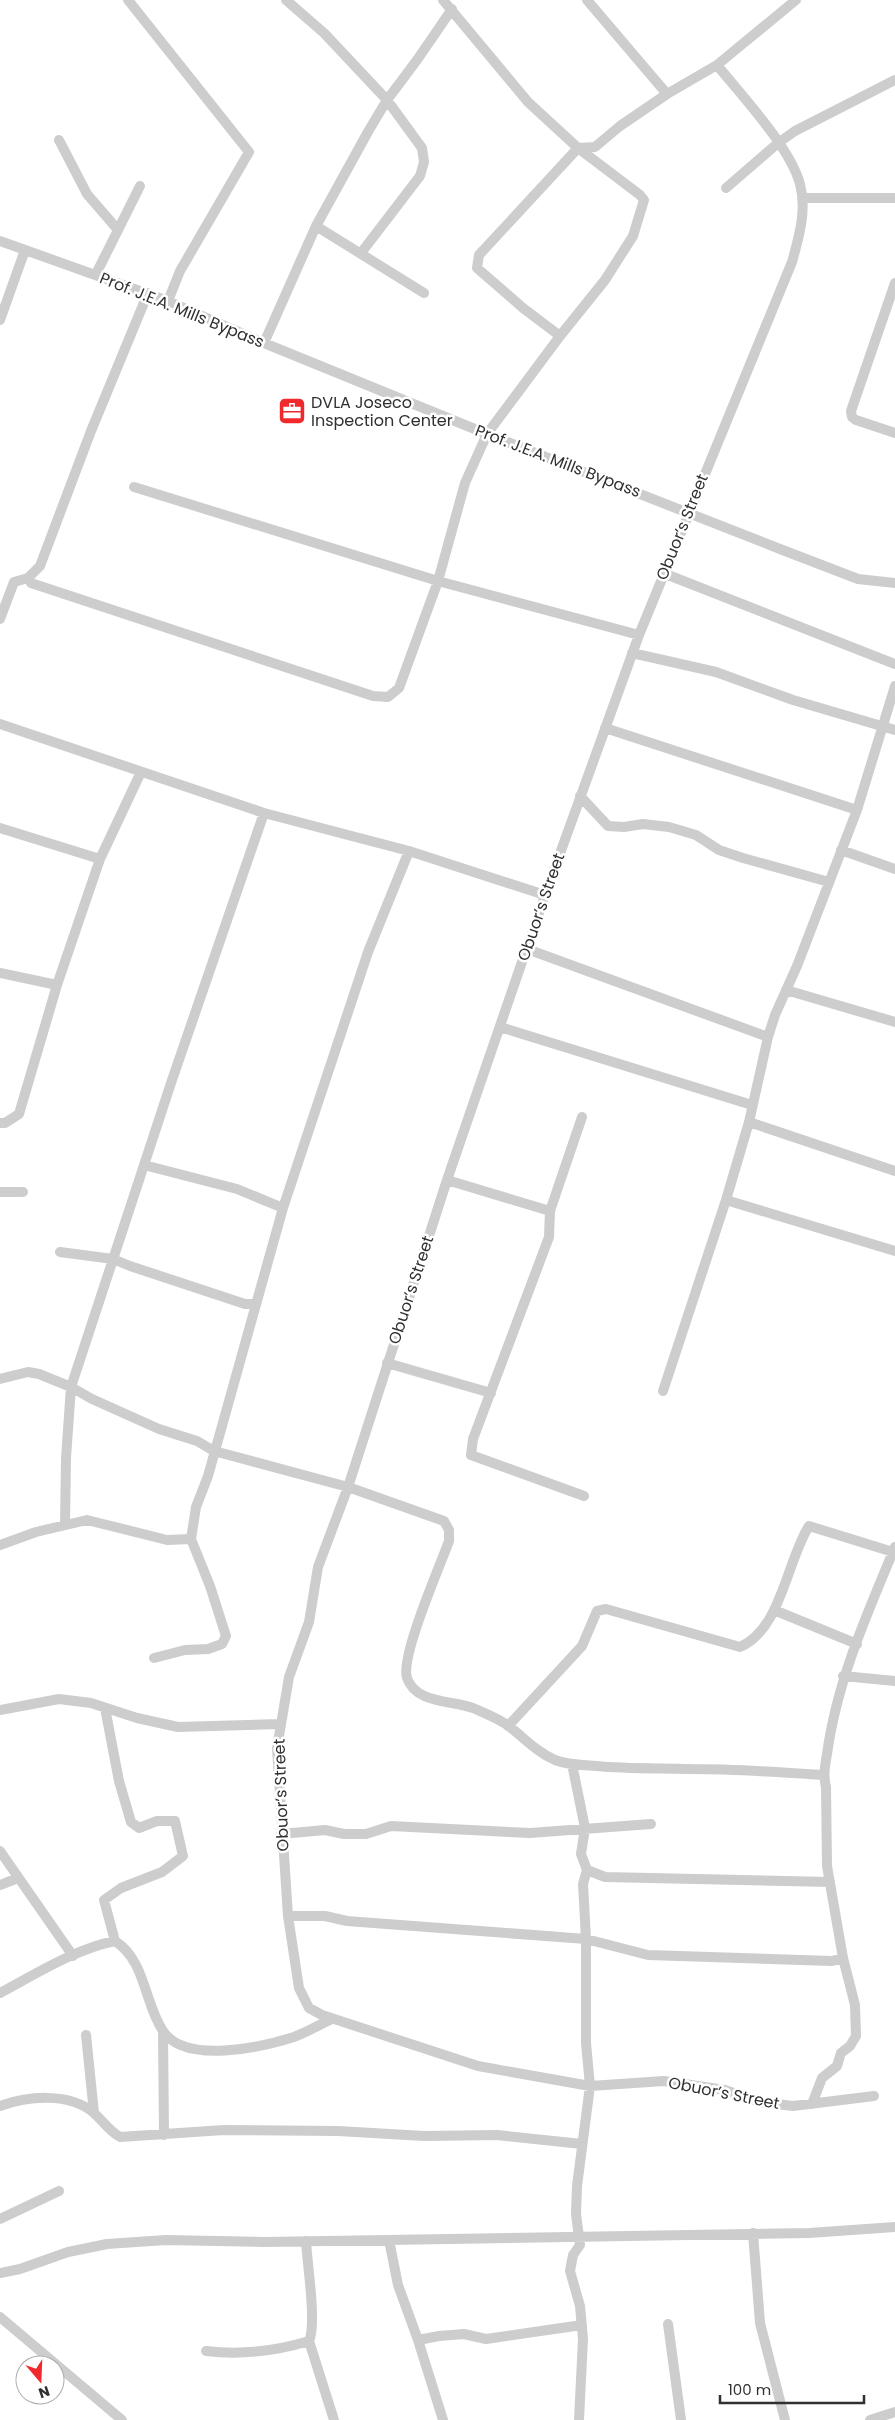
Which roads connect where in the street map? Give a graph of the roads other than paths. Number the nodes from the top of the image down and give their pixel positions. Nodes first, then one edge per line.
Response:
1 (128, 0) edge
2 (286, 0) edge
3 (443, 0) edge
4 (587, 0) edge
5 (796, 0) edge
6 (452, 9) junction
7 (717, 65) junction
8 (895, 80) edge
9 (667, 94) junction
10 (387, 100) junction
11 (60, 140) dead end
12 (778, 143) junction
13 (578, 148) junction
14 (140, 186) dead end
15 (726, 188) dead end
16 (802, 198) junction
17 (895, 198) edge
18 (316, 226) junction
19 (118, 230) junction
20 (0, 241) edge
21 (25, 250) junction
22 (361, 253) junction
23 (96, 274) junction
24 (895, 283) edge
25 (148, 293) junction
26 (424, 293) dead end
27 (168, 300) junction
28 (0, 320) edge
29 (560, 336) junction
30 (264, 343) junction
31 (895, 433) edge
32 (487, 434) junction
33 (134, 487) dead end
34 (689, 512) junction
35 (663, 573) junction
36 (28, 578) junction
37 (438, 581) junction
38 (895, 583) edge
39 (0, 619) edge
40 (638, 636) junction
41 (632, 653) junction
42 (895, 664) edge
43 (895, 686) edge
44 (0, 724) edge
45 (883, 727) junction
46 (605, 728) junction
47 (895, 730) edge
48 (141, 772) junction
49 (580, 796) junction
50 (857, 810) junction
51 (264, 813) junction
52 (0, 828) edge
53 (842, 850) junction
54 (409, 851) junction
55 (100, 859) junction
56 (895, 869) edge
57 (829, 882) junction
58 (545, 895) junction
59 (527, 949) junction
60 (0, 973) edge
61 (57, 985) junction
62 (786, 990) junction
63 (895, 1022) edge
64 (500, 1027) junction
65 (768, 1037) junction
66 (752, 1105) junction
67 (582, 1117) dead end
68 (749, 1122) junction
69 (0, 1123) edge
70 (144, 1165) junction
71 (895, 1171) edge
72 (447, 1180) junction
73 (0, 1192) edge
74 (23, 1192) dead end
75 (726, 1200) junction
76 (283, 1208) junction
77 (550, 1211) junction
78 (895, 1251) edge
79 (60, 1252) dead end
80 (113, 1259) junction
81 (256, 1304) junction
82 (387, 1363) junction
83 (0, 1379) edge
84 (71, 1387) junction
85 (663, 1391) dead end
86 (491, 1393) junction
87 (214, 1451) junction
88 (348, 1487) junction
89 (584, 1496) dead end
90 (65, 1525) junction
91 (191, 1539) junction
92 (0, 1545) edge
93 (894, 1549) edge
94 (774, 1610) junction
95 (857, 1644) junction
96 (154, 1658) dead end
97 (843, 1676) junction
98 (895, 1681) edge
99 (105, 1708) junction
100 (0, 1710) edge
101 (279, 1724) junction
102 (508, 1726) junction
103 (572, 1764) junction
104 (823, 1775) junction
105 (650, 1824) dead end
106 (585, 1828) junction
107 (281, 1834) junction
108 (0, 1851) edge
109 (587, 1870) junction
110 (18, 1878) junction
111 (830, 1882) junction
112 (0, 1884) edge
113 (288, 1916) junction
114 (586, 1939) junction
115 (115, 1941) junction
116 (73, 1956) junction
117 (843, 1958) junction
118 (0, 1993) edge
119 (332, 2019) junction
120 (163, 2031) junction
121 (86, 2035) dead end
122 (590, 2086) junction
123 (874, 2096) dead end
124 (812, 2104) junction
125 (0, 2106) edge
126 (94, 2113) junction
127 (164, 2135) junction
128 (582, 2144) junction
129 (59, 2190) dead end
130 (0, 2219) edge
131 (895, 2227) edge
132 (754, 2233) junction
133 (578, 2236) junction
134 (389, 2240) junction
135 (306, 2241) junction
136 (0, 2274) edge
137 (0, 2316) edge
138 (668, 2324) dead end
139 (582, 2325) junction
140 (418, 2340) junction
141 (308, 2341) junction
142 (206, 2351) dead end
143 (895, 2412) edge
144 (122, 2420) edge
145 (334, 2420) edge
146 (443, 2420) edge
147 (579, 2420) edge
148 (681, 2420) edge
149 (785, 2420) edge
150 (870, 2420) edge

1 - 27 street
2 - 10 street
3 - 6 street
4 - 9 street
5 - 7 street
6 - 10 street
6 - 13 street
7 - 9 street
7 - 12 street, Obuor’s Street
8 - 12 street
9 - 13 street
10 - 18 street
10 - 22 street
11 - 19 street
12 - 15 street
12 - 16 street, Obuor’s Street
13 - 29 street
13 - 29 street
14 - 19 street
16 - 17 street
16 - 34 street, Obuor’s Street
18 - 22 street
18 - 30 street
19 - 23 street
20 - 21 street, Prof. J.E.A. Mills Bypass
21 - 23 street, Prof. J.E.A. Mills Bypass
21 - 28 street
22 - 26 street
23 - 25 street, Prof. J.E.A. Mills Bypass
24 - 31 street
25 - 27 street, Prof. J.E.A. Mills Bypass
25 - 36 street
27 - 30 street, Prof. J.E.A. Mills Bypass
29 - 32 street
30 - 32 street, Prof. J.E.A. Mills Bypass
32 - 34 street, Prof. J.E.A. Mills Bypass
32 - 37 street
33 - 37 street
34 - 35 street, Obuor’s Street
34 - 38 street, Prof. J.E.A. Mills Bypass
35 - 40 street, Obuor’s Street
35 - 42 street
36 - 37 street
36 - 39 street
37 - 40 street
40 - 41 street, Obuor’s Street
41 - 45 street
41 - 46 street, Obuor’s Street
43 - 45 street
44 - 48 street
45 - 47 street
45 - 50 street
46 - 49 street, Obuor’s Street
46 - 50 street
48 - 51 street
48 - 55 street
49 - 57 street
49 - 58 street, Obuor’s Street
50 - 53 street
51 - 54 street
51 - 70 street
52 - 55 street
53 - 56 street
53 - 57 street
54 - 58 street
54 - 76 street
55 - 61 street
57 - 62 street
58 - 59 street, Obuor’s Street
59 - 64 street, Obuor’s Street
59 - 65 street
60 - 61 street
61 - 69 street
62 - 63 street
62 - 65 street
64 - 66 street
64 - 72 street, Obuor’s Street
65 - 66 street
66 - 68 street
67 - 77 street
68 - 71 street
68 - 75 street
70 - 76 street
70 - 80 street
72 - 77 street
72 - 82 street, Obuor’s Street
73 - 74 street
75 - 78 street
75 - 85 street
76 - 81 street
77 - 86 street
79 - 80 street
80 - 81 street
80 - 84 street
81 - 87 street
82 - 86 street
82 - 88 street, Obuor’s Street
83 - 84 street
84 - 87 street
84 - 90 street
86 - 89 street
87 - 88 street
87 - 91 street
88 - 101 street, Obuor’s Street
88 - 102 street
90 - 91 street
90 - 92 street
91 - 96 street
93 - 94 street
93 - 95 street
94 - 95 street
94 - 102 street
95 - 97 street
97 - 98 street
97 - 104 street
99 - 100 street
99 - 101 street
99 - 115 street
101 - 107 street, Obuor’s Street
102 - 103 street
103 - 104 street
103 - 106 street
104 - 111 street
105 - 106 street
106 - 107 street
106 - 109 street
107 - 113 street, Obuor’s Street
108 - 110 street
109 - 111 street
109 - 114 street
110 - 112 street
110 - 116 street
111 - 117 street
113 - 114 street
113 - 119 street, Obuor’s Street
114 - 117 street
114 - 122 street
115 - 116 street
115 - 120 street
116 - 118 street
117 - 124 street
119 - 120 street
119 - 122 street, Obuor’s Street
120 - 127 street
121 - 126 street
122 - 124 street, Obuor’s Street
122 - 128 street
123 - 124 street, Obuor’s Street
125 - 126 street
126 - 127 street
127 - 128 street
128 - 133 street
129 - 130 street
131 - 132 street
132 - 133 street
132 - 149 street
133 - 134 street
133 - 139 street
134 - 135 street
134 - 140 street
135 - 136 street
135 - 141 street
137 - 144 street
138 - 148 street
139 - 140 street
139 - 147 street
140 - 146 street
141 - 142 street
141 - 145 street
143 - 150 street

